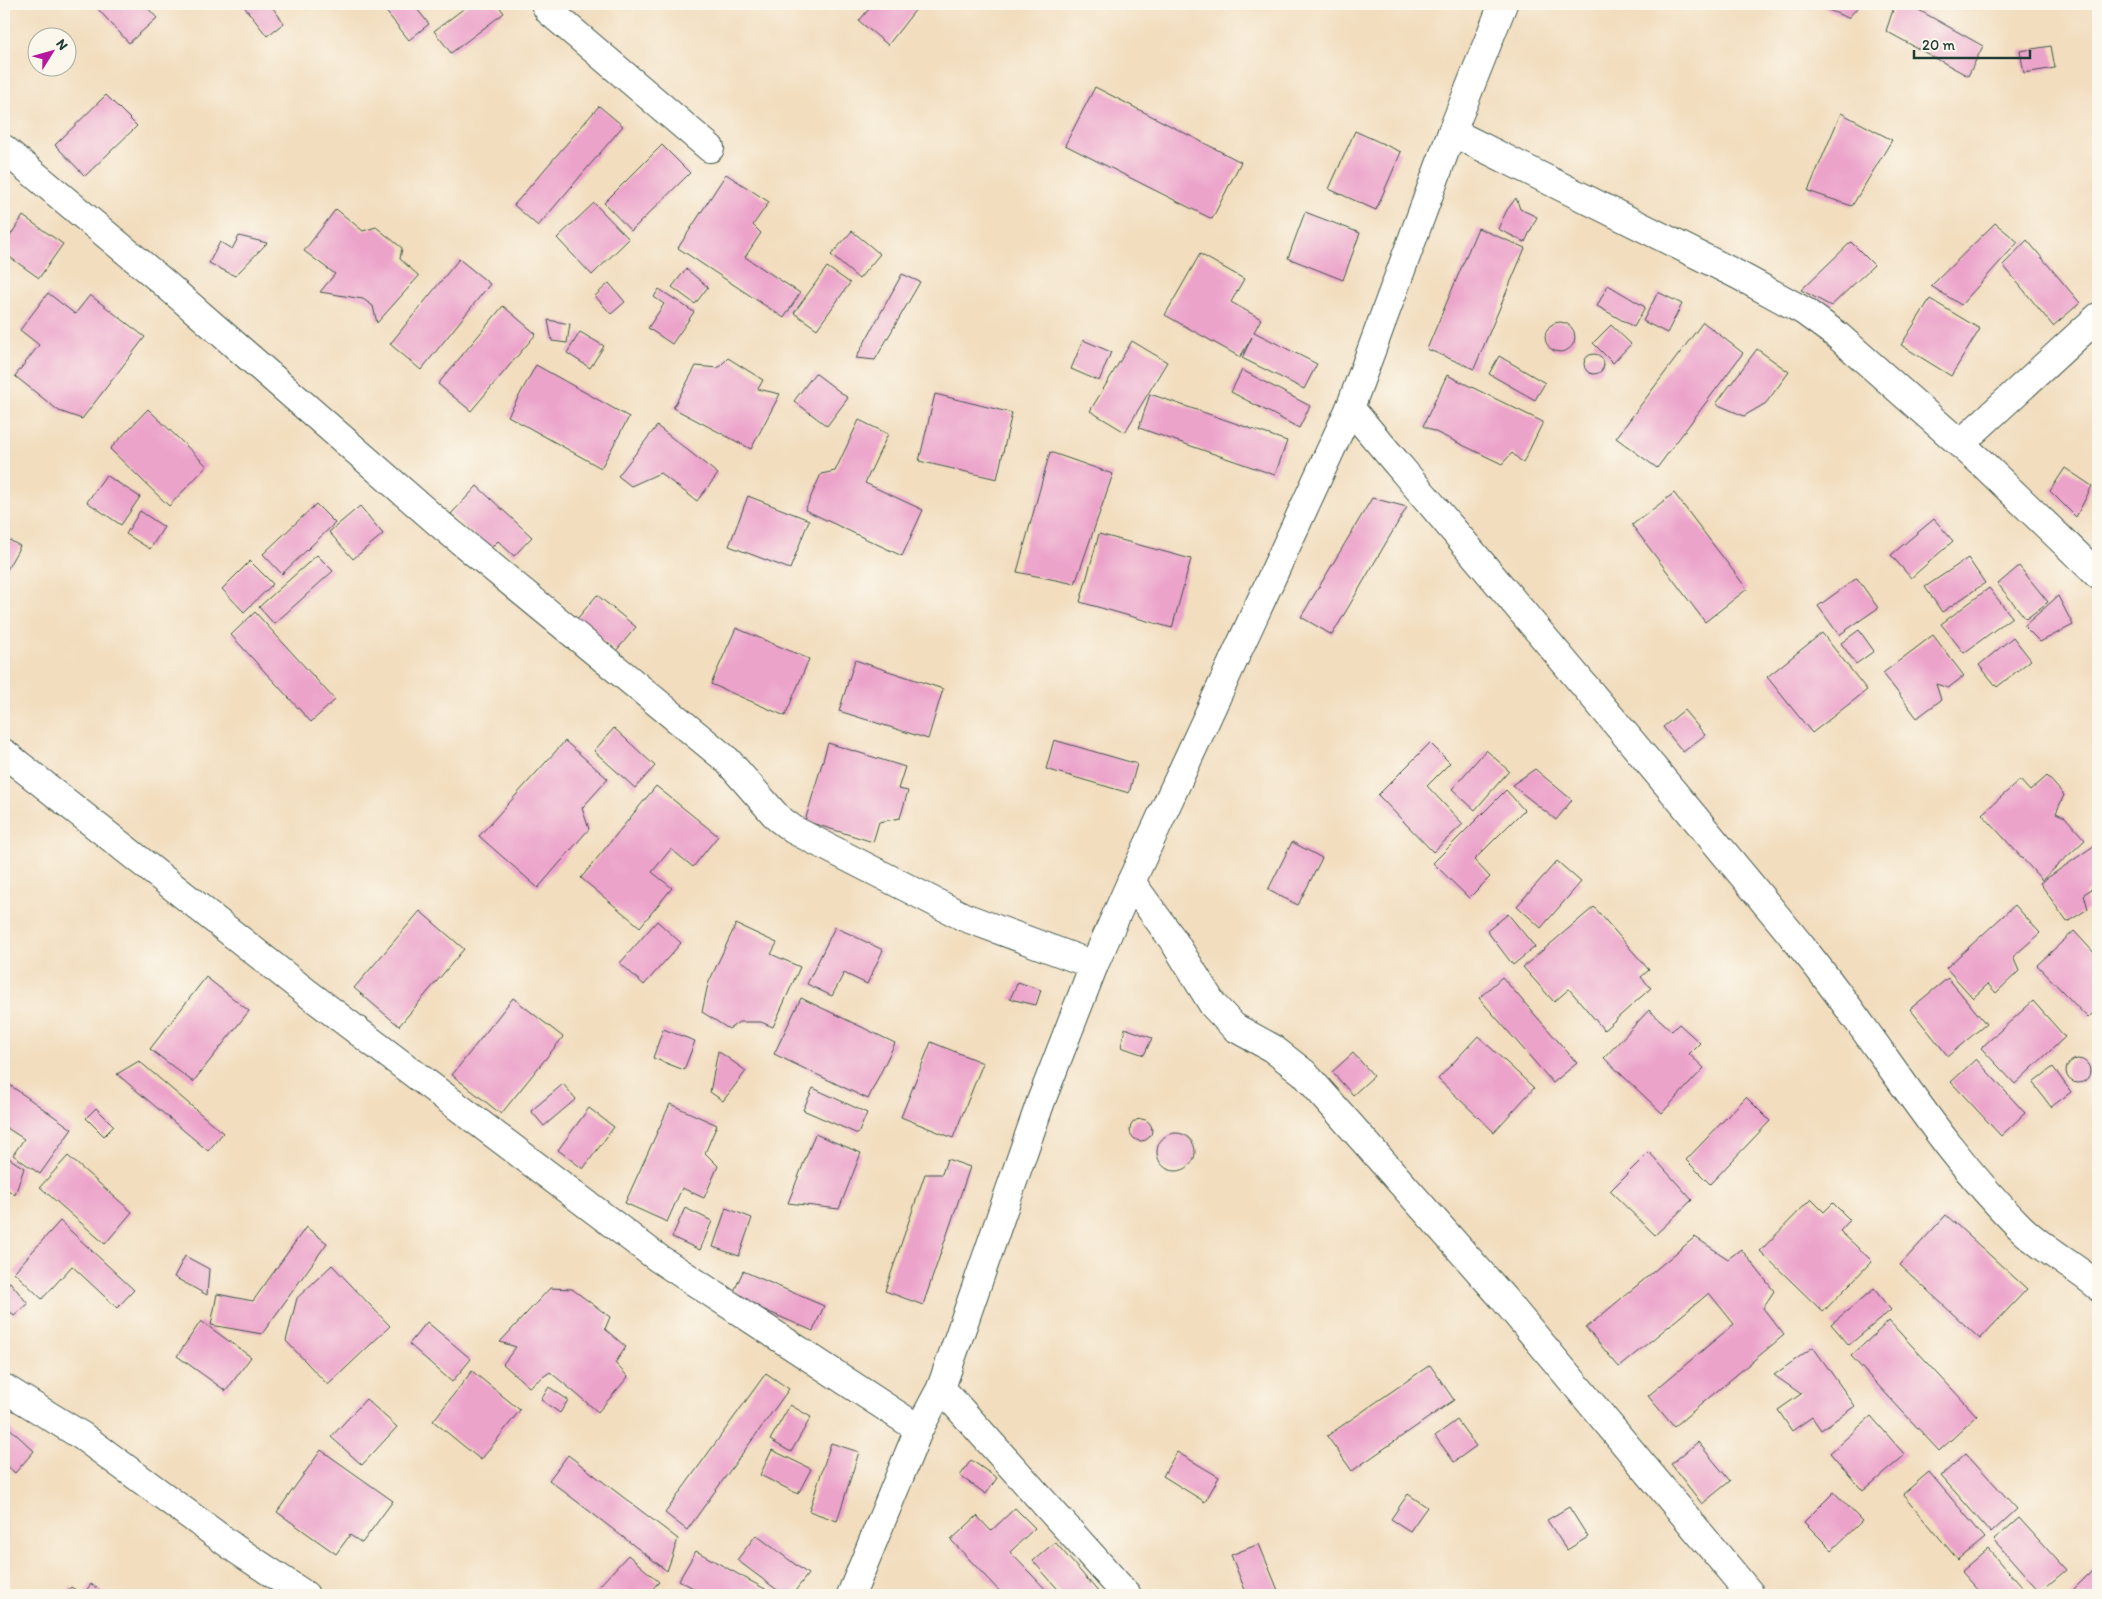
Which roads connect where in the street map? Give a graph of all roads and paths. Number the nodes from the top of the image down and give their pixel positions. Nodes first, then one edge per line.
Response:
1 (545, 4) edge
2 (1503, 4) edge
3 (1452, 132) junction
4 (710, 148) dead end
5 (4, 149) edge
6 (2098, 317) edge
7 (1350, 408) junction
8 (1960, 444) junction
9 (2098, 576) edge
10 (4, 753) edge
11 (1130, 882) junction
12 (1094, 965) junction
13 (2098, 1286) edge
14 (4, 1388) edge
15 (941, 1388) junction
16 (919, 1429) junction
17 (306, 1595) edge
18 (851, 1595) edge
19 (1127, 1595) edge
20 (1750, 1595) edge

1 - 4 street
2 - 3 street
3 - 7 street
3 - 8 street
5 - 12 street
6 - 8 street
7 - 11 street
7 - 13 street
8 - 9 street
10 - 16 street
11 - 12 street
11 - 20 street
12 - 15 street
14 - 17 street
15 - 16 street
15 - 19 street
16 - 18 street

